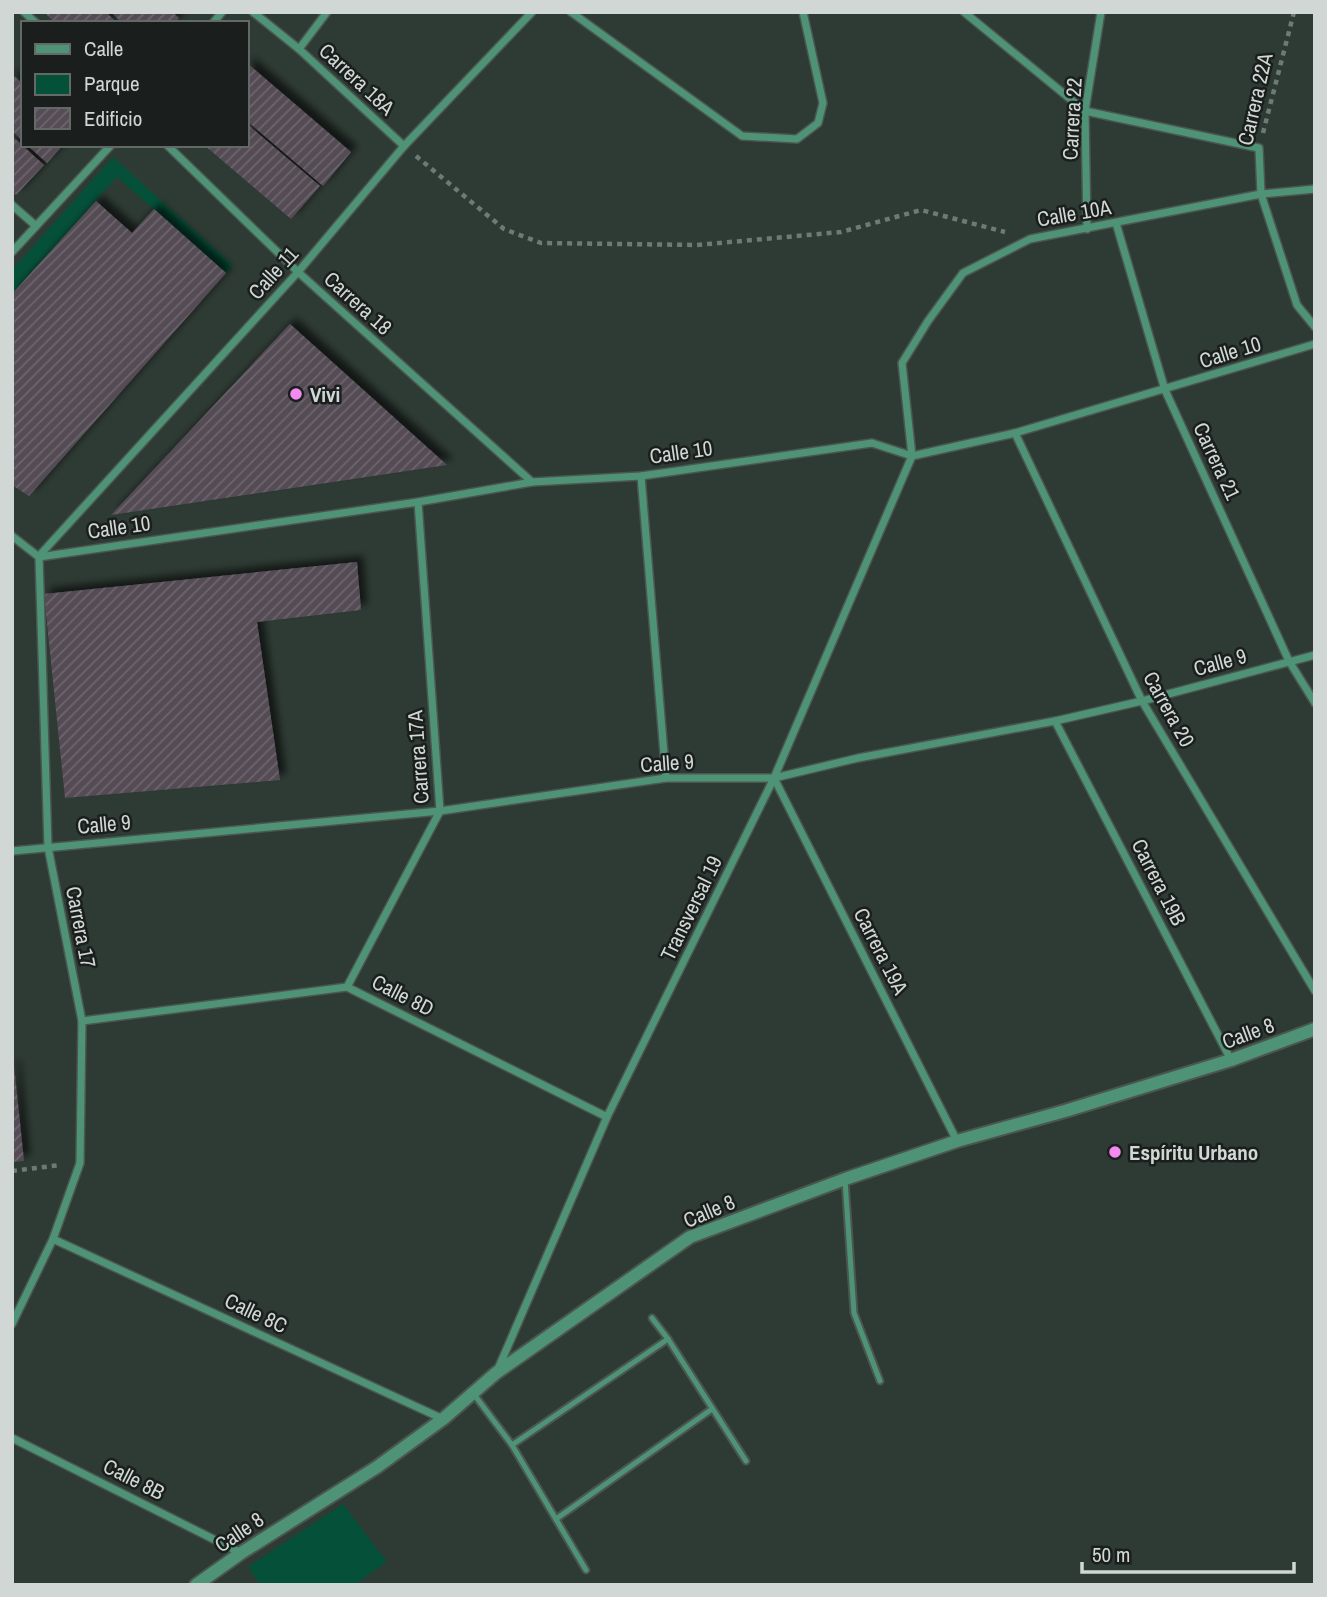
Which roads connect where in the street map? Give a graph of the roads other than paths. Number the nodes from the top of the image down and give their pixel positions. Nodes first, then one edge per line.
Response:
1 (253, 12) edge
2 (327, 12) edge
3 (533, 12) edge
4 (571, 12) edge
5 (803, 12) edge
6 (964, 12) edge
7 (1101, 12) edge
8 (299, 49) junction
9 (1085, 111) junction
10 (404, 146) junction
11 (109, 147) edge
12 (169, 147) edge
13 (1315, 189) edge
14 (1261, 194) junction
15 (12, 205) edge
16 (1116, 223) junction
17 (36, 226) junction
18 (1087, 229) junction
19 (12, 252) edge
20 (298, 272) junction
21 (1315, 327) edge
22 (1315, 344) edge
23 (1166, 390) junction
24 (1015, 433) junction
25 (912, 456) junction
26 (641, 476) junction
27 (531, 482) junction
28 (418, 502) junction
29 (12, 536) edge
30 (39, 557) junction
31 (1315, 655) edge
32 (1289, 661) junction
33 (1142, 701) junction
34 (1315, 703) edge
35 (1055, 721) junction
36 (666, 778) junction
37 (775, 778) junction
38 (440, 811) junction
39 (48, 847) junction
40 (12, 851) edge
41 (347, 987) junction
42 (1315, 991) edge
43 (82, 1021) junction
44 (1315, 1029) edge
45 (1231, 1060) junction
46 (607, 1117) junction
47 (957, 1141) junction
48 (845, 1179) junction
49 (53, 1239) junction
50 (652, 1318) dead end
51 (12, 1324) edge
52 (668, 1339) junction
53 (496, 1373) junction
54 (880, 1381) dead end
55 (473, 1393) junction
56 (712, 1409) junction
57 (443, 1419) junction
58 (12, 1438) edge
59 (512, 1445) junction
60 (746, 1461) dead end
61 (556, 1518) junction
62 (241, 1552) junction
63 (586, 1570) dead end
64 (197, 1585) edge

1 - 8 street, Carrera 18A
2 - 8 street
3 - 10 street, Calle 11
4 - 5 street
6 - 9 street
7 - 9 street, Carrera 22
8 - 10 street, Carrera 18A
9 - 14 street, Carrera 22A
9 - 18 street, Carrera 22
10 - 20 street, Calle 11
11 - 17 street
12 - 20 street, Carrera 18
13 - 14 street, Calle 10A
14 - 16 street, Calle 10A
14 - 21 street
15 - 17 street
16 - 18 street, Calle 10A
16 - 23 street, Carrera 21
17 - 19 street
18 - 25 street, Calle 10A
20 - 27 street, Carrera 18
20 - 30 street, Calle 11
22 - 23 street, Calle 10
23 - 24 street, Calle 10
23 - 32 street, Carrera 21
24 - 25 street, Calle 10
24 - 33 street, Carrera 20
25 - 26 street, Calle 10
25 - 37 street, Transversal 19
26 - 27 street, Calle 10
26 - 36 street
27 - 28 street, Calle 10
28 - 30 street, Calle 10
28 - 38 street, Carrera 17A
29 - 30 street
30 - 39 street, Carrera 17
31 - 32 street, Calle 9
32 - 33 street, Calle 9
32 - 34 street, Carrera 21
33 - 35 street, Calle 9
33 - 42 street, Carrera 20
35 - 37 street, Calle 9
35 - 45 street, Carrera 19B
36 - 37 street, Calle 9
36 - 38 street, Calle 9
37 - 46 street, Transversal 19
37 - 47 street, Carrera 19A
38 - 39 street, Calle 9
38 - 41 street, Carrera 17A
39 - 40 street, Calle 9
39 - 43 street, Carrera 17
41 - 43 street, Calle 8D
41 - 46 street, Calle 8D
43 - 49 street, Carrera 17
44 - 45 street, Calle 8
45 - 47 street, Calle 8
46 - 53 street, Transversal 19
47 - 48 street, Calle 8
48 - 53 street, Calle 8
48 - 54 lane
49 - 51 street, Carrera 17
49 - 57 street, Calle 8C
50 - 52 lane
52 - 56 lane
52 - 59 lane
53 - 55 street, Calle 8
55 - 57 street, Calle 8
55 - 59 lane
56 - 60 lane
56 - 61 lane
57 - 62 street, Calle 8
58 - 62 street, Calle 8B
59 - 61 lane
61 - 63 lane
62 - 64 street, Calle 8

